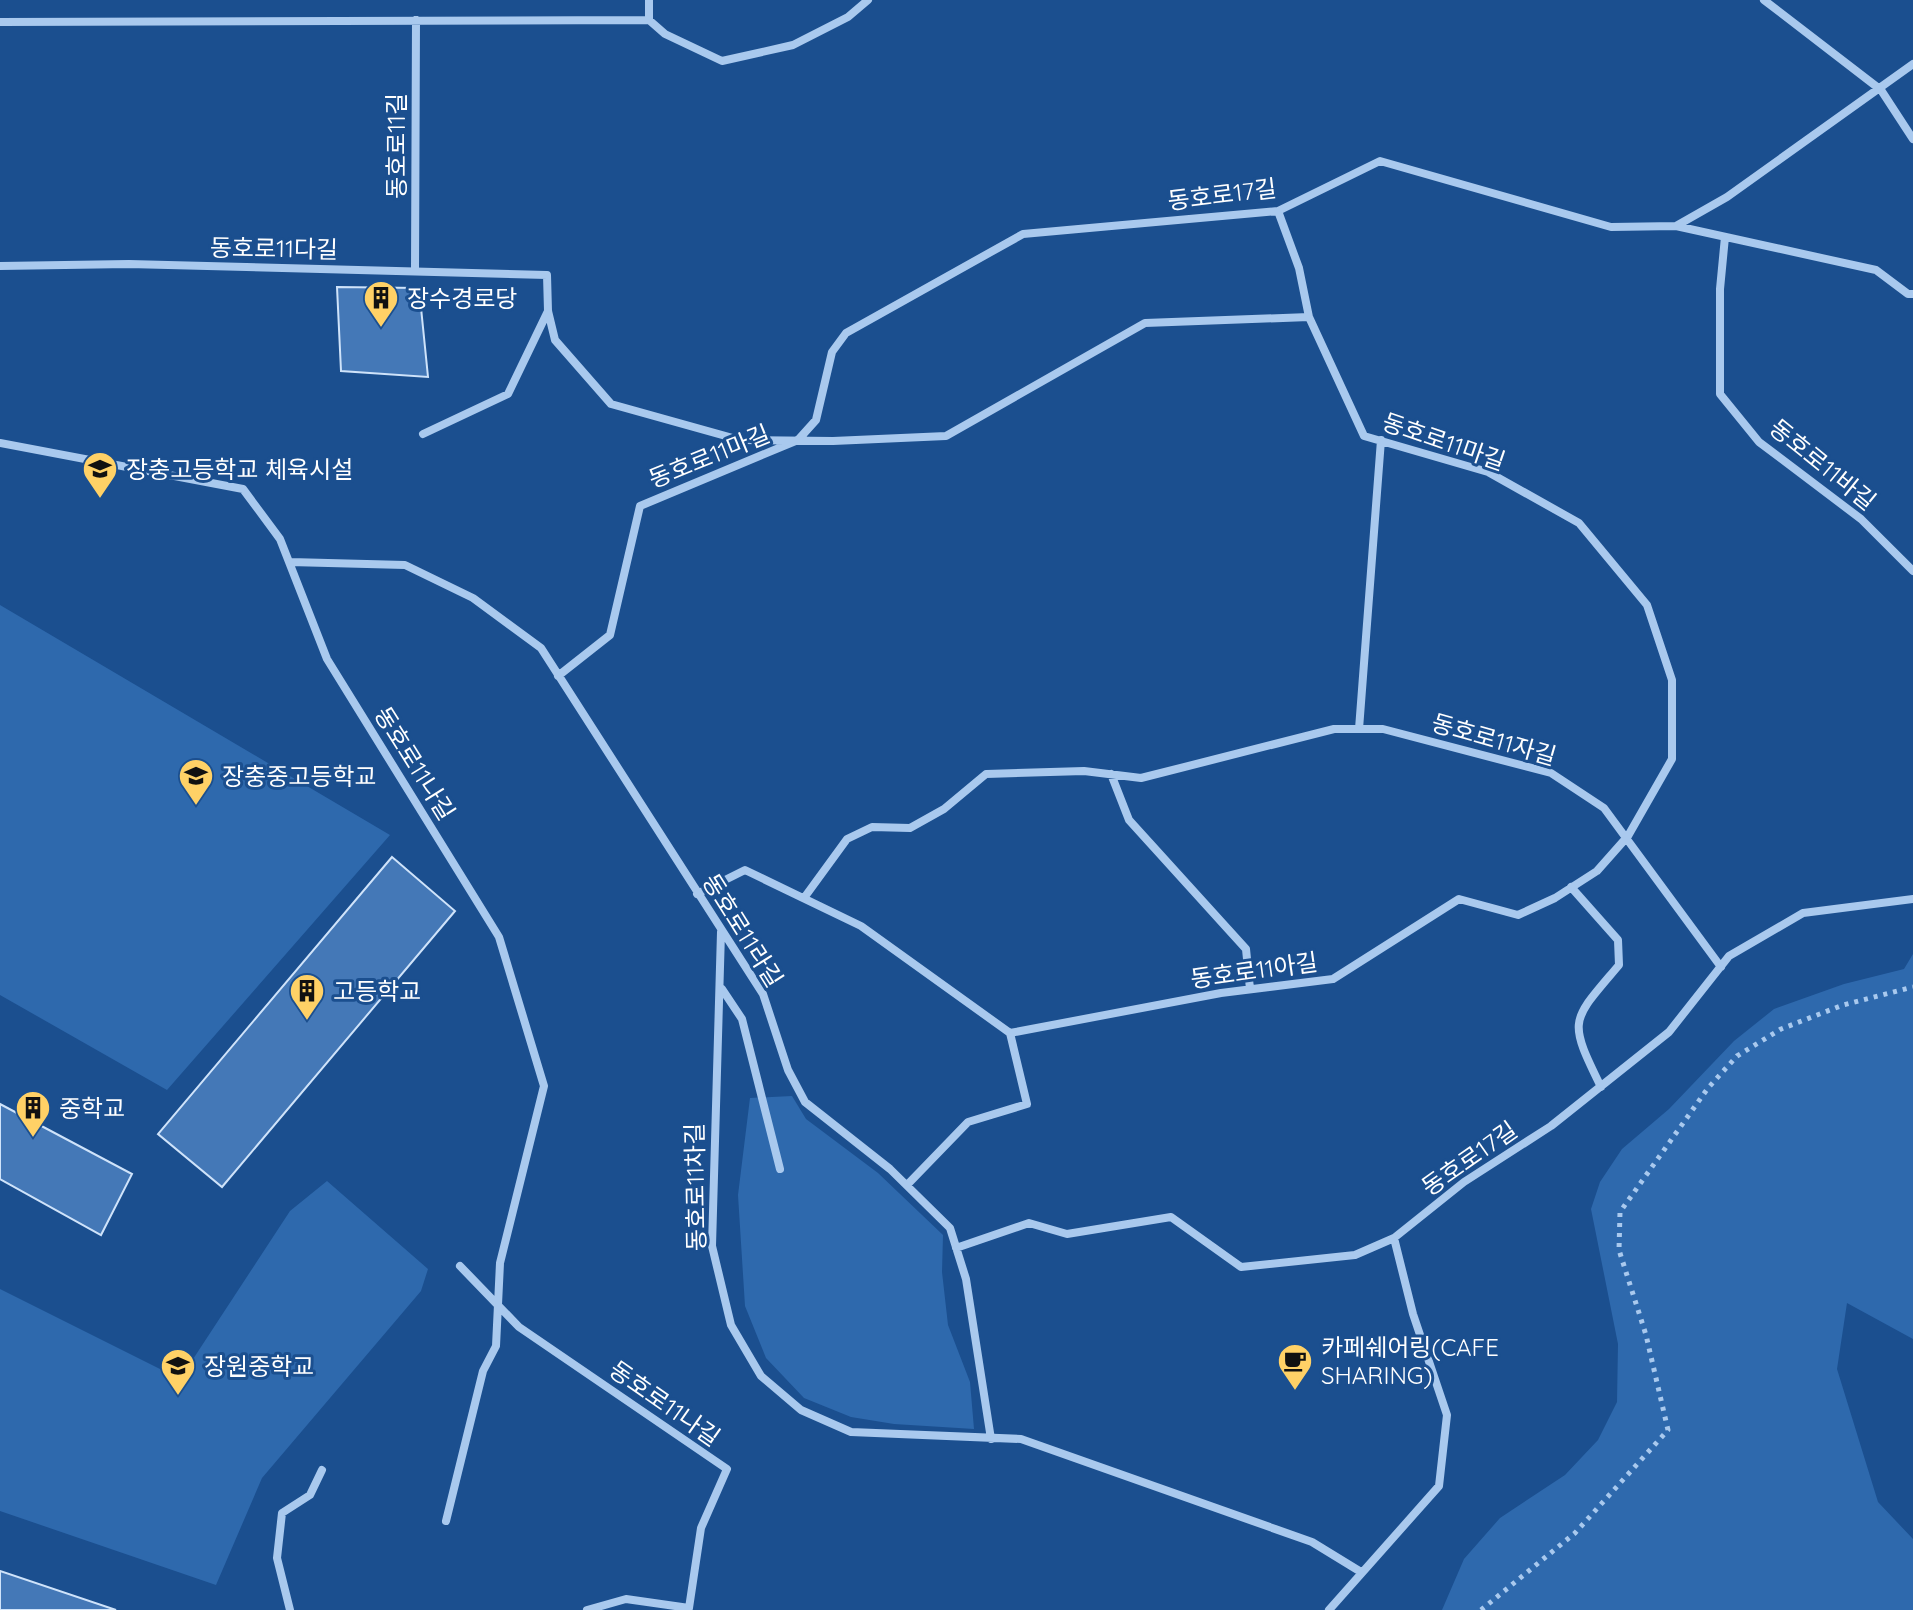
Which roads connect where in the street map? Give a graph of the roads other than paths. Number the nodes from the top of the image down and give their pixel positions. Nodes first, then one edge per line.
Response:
1 (649, 0) edge
2 (868, 0) edge
3 (1764, 0) edge
4 (416, 20) junction
5 (649, 20) junction
6 (0, 22) edge
7 (1913, 64) edge
8 (1881, 90) junction
9 (1913, 139) edge
10 (1278, 211) junction
11 (1676, 226) junction
12 (1725, 237) junction
13 (0, 266) edge
14 (415, 271) junction
15 (547, 275) joint
16 (1913, 294) edge
17 (548, 311) junction
18 (1309, 317) junction
19 (423, 434) dead end
20 (798, 440) junction
21 (1381, 440) junction
22 (0, 443) edge
23 (290, 562) junction
24 (1913, 571) edge
25 (558, 676) junction
26 (1359, 729) junction
27 (1111, 774) junction
28 (1628, 836) junction
29 (1571, 887) junction
30 (697, 894) junction
31 (804, 898) junction
32 (1913, 899) edge
33 (721, 932) junction
34 (1721, 967) junction
35 (721, 987) junction
36 (1250, 989) junction
37 (1010, 1033) junction
38 (1601, 1087) junction
39 (780, 1169) dead end
40 (907, 1185) junction
41 (1394, 1238) junction
42 (956, 1248) junction
43 (460, 1266) dead end
44 (497, 1306) junction
45 (991, 1439) junction
46 (322, 1470) dead end
47 (446, 1521) dead end
48 (1361, 1572) junction
49 (290, 1610) edge
50 (587, 1610) edge
51 (1329, 1610) edge

1 - 5 street
2 - 5 street
3 - 8 street
4 - 5 street
4 - 6 street
4 - 14 street, 동호로11길
7 - 8 street, 동호로17길
8 - 9 street
8 - 11 street, 동호로17길
10 - 11 street, 동호로17길
10 - 18 street
10 - 20 street, 동호로17길
11 - 12 street
12 - 16 street
12 - 24 street, 동호로11바길
13 - 14 street, 동호로11다길
14 - 15 street, 동호로11다길
15 - 17 street, 동호로11마길
17 - 19 street
17 - 20 street, 동호로11마길
18 - 20 street, 동호로11마길
18 - 21 street, 동호로11마길
20 - 25 street, 동호로11마길
21 - 26 street
21 - 28 street, 동호로11마길
22 - 23 street, 동호로11나길
23 - 25 street, 동호로11라길
23 - 44 street, 동호로11나길
25 - 30 street, 동호로11라길
26 - 27 street, 동호로11자길
26 - 28 street, 동호로11자길
27 - 31 street, 동호로11자길
27 - 36 street
28 - 29 street, 동호로11아길
28 - 34 street, 동호로11자길
29 - 36 street, 동호로11아길
29 - 38 street
30 - 31 street
30 - 33 street, 동호로11라길
31 - 37 street
32 - 34 street, 동호로17길
33 - 35 street, 동호로11차길
33 - 40 street, 동호로11라길
34 - 38 street, 동호로17길
35 - 39 street
35 - 45 street, 동호로11차길
36 - 37 street, 동호로11아길
37 - 40 street
38 - 41 street, 동호로17길
40 - 42 street, 동호로11라길
41 - 42 street
41 - 48 street
42 - 45 street
43 - 44 street, 동호로11나길
44 - 47 street, 동호로11나길
44 - 50 street, 동호로11나길
45 - 48 street, 동호로11차길
46 - 49 street
48 - 51 street

